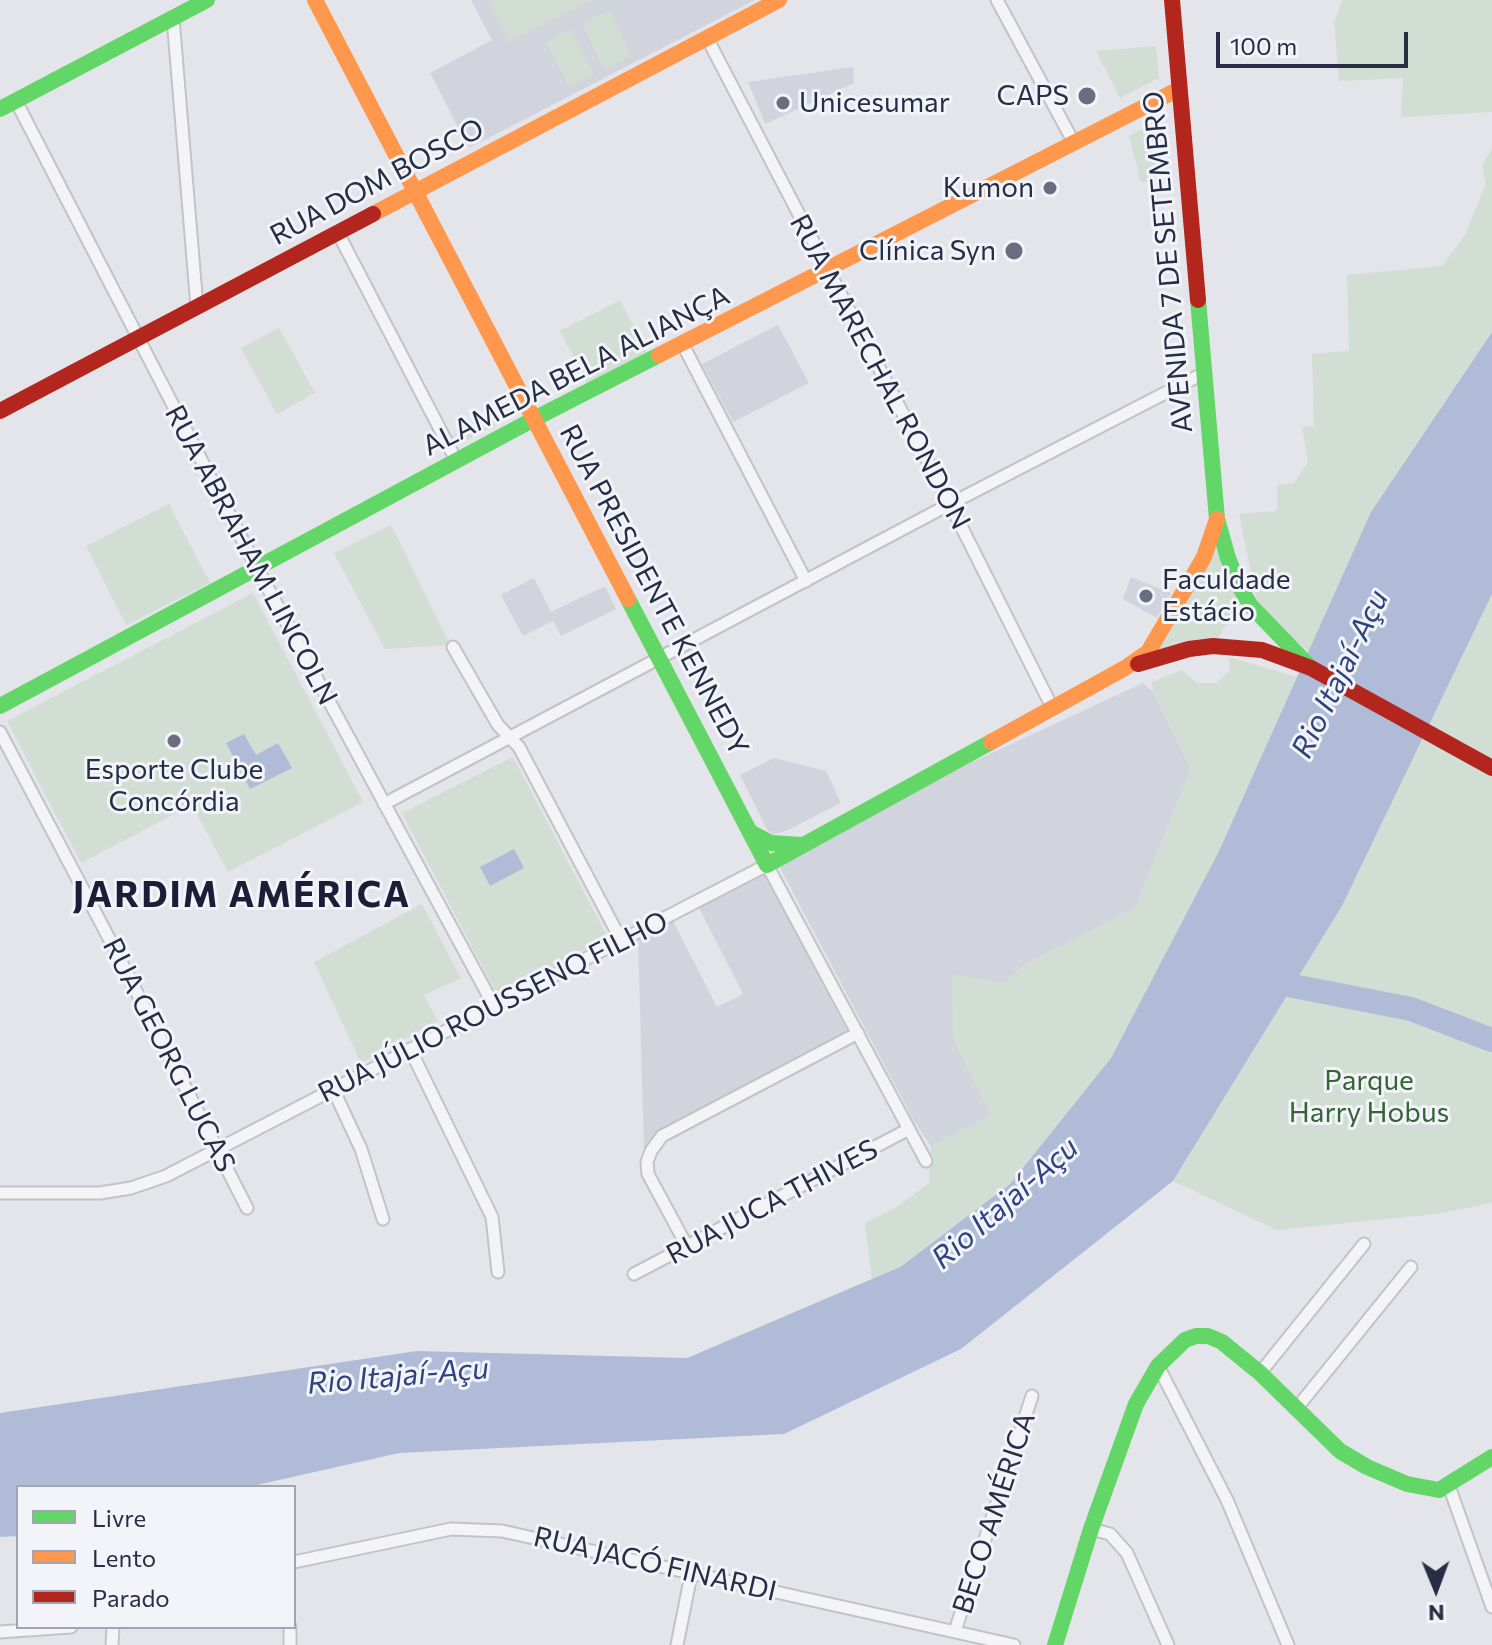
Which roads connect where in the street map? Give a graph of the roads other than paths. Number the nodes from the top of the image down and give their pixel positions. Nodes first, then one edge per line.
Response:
1 (207, 0) edge
2 (315, 0) edge
3 (779, 0) edge
4 (997, 0) edge
5 (1172, 0) edge
6 (173, 18) junction
7 (707, 38) junction
8 (1179, 89) junction
9 (16, 101) junction
10 (0, 109) edge
11 (1074, 143) junction
12 (416, 191) junction
13 (338, 233) junction
14 (827, 271) junction
15 (197, 307) junction
16 (136, 339) junction
17 (683, 345) junction
18 (1204, 373) junction
19 (0, 411) edge
20 (534, 419) junction
21 (456, 460) junction
22 (950, 504) junction
23 (1217, 519) junction
24 (257, 568) junction
25 (806, 581) junction
26 (453, 647) dead end
27 (661, 657) junction
28 (1125, 668) junction
29 (1311, 668) junction
30 (0, 706) edge
31 (1052, 707) junction
32 (0, 732) edge
33 (509, 738) junction
34 (1492, 768) edge
35 (384, 804) junction
36 (752, 833) junction
37 (804, 845) junction
38 (767, 865) junction
39 (621, 940) junction
40 (494, 1006) junction
41 (858, 1033) junction
42 (410, 1049) junction
43 (333, 1089) junction
44 (909, 1129) junction
45 (218, 1149) junction
46 (926, 1161) dead end
47 (0, 1193) edge
48 (247, 1208) dead end
49 (383, 1219) dead end
50 (1364, 1244) dead end
51 (688, 1248) junction
52 (1411, 1267) dead end
53 (498, 1272) dead end
54 (634, 1274) dead end
55 (1158, 1366) junction
56 (1260, 1373) junction
57 (1032, 1396) dead end
58 (1296, 1409) junction
59 (1492, 1457) edge
60 (1449, 1486) junction
61 (1091, 1529) junction
62 (296, 1562) edge
63 (691, 1575) junction
64 (1492, 1607) edge
65 (54, 1629) edge
66 (37, 1631) junction
67 (955, 1631) junction
68 (0, 1632) edge
69 (37, 1645) edge
70 (677, 1645) edge
71 (1014, 1645) edge
72 (1055, 1645) edge
73 (1168, 1645) edge
74 (1288, 1645) edge

1 - 6 street
2 - 12 street, RUA PRESIDENTE KENNEDY
3 - 7 street, RUA DOM BOSCO
4 - 11 street
5 - 8 street, AVENIDA 7 DE SETEMBRO
6 - 9 street
6 - 15 street
7 - 12 street, RUA DOM BOSCO
7 - 14 street, RUA MARECHAL RONDON
8 - 11 street, ALAMEDA BELA ALIANÇA
8 - 18 street, AVENIDA 7 DE SETEMBRO
9 - 10 street
9 - 16 street, RUA ABRAHAM LINCOLN
11 - 14 street, ALAMEDA BELA ALIANÇA
12 - 13 street, RUA DOM BOSCO
12 - 20 street, RUA PRESIDENTE KENNEDY
13 - 15 street, RUA DOM BOSCO
13 - 21 street
14 - 17 street, ALAMEDA BELA ALIANÇA
14 - 22 street, RUA MARECHAL RONDON
15 - 16 street, RUA DOM BOSCO
16 - 19 street, RUA DOM BOSCO
16 - 24 street, RUA ABRAHAM LINCOLN
17 - 20 street, ALAMEDA BELA ALIANÇA
17 - 25 street
18 - 22 street
18 - 23 street, AVENIDA 7 DE SETEMBRO
20 - 21 street, ALAMEDA BELA ALIANÇA
20 - 27 street, RUA PRESIDENTE KENNEDY
21 - 24 street, ALAMEDA BELA ALIANÇA
22 - 25 street
22 - 31 street, RUA MARECHAL RONDON
23 - 28 street
23 - 29 street
24 - 30 street, ALAMEDA BELA ALIANÇA
24 - 35 street, RUA ABRAHAM LINCOLN
25 - 27 street
26 - 33 street
27 - 33 street
27 - 36 street, RUA PRESIDENTE KENNEDY
28 - 29 street
28 - 31 street
29 - 34 street
31 - 37 street
32 - 45 street, RUA GEORG LUCAS
33 - 35 street
33 - 39 street
35 - 40 street, RUA ABRAHAM LINCOLN
36 - 37 street
36 - 38 street, RUA PRESIDENTE KENNEDY
37 - 38 street
38 - 39 street, RUA JÚLIO ROUSSENQ FILHO
38 - 41 street, RUA PRESIDENTE KENNEDY
39 - 40 street, RUA JÚLIO ROUSSENQ FILHO
40 - 42 street, RUA JÚLIO ROUSSENQ FILHO
41 - 44 street, RUA PRESIDENTE KENNEDY
41 - 51 street
42 - 43 street, RUA JÚLIO ROUSSENQ FILHO
42 - 53 street
43 - 45 street, RUA JÚLIO ROUSSENQ FILHO
43 - 49 street
44 - 46 street, RUA PRESIDENTE KENNEDY
44 - 51 street, RUA JUCA THIVES
45 - 47 street, RUA JÚLIO ROUSSENQ FILHO
45 - 48 street, RUA GEORG LUCAS
50 - 56 street
51 - 54 street, RUA JUCA THIVES
52 - 58 street
55 - 56 street
55 - 61 street
55 - 74 street
56 - 58 street
57 - 67 street, BECO AMÉRICA
58 - 60 street
59 - 60 street
60 - 64 street
61 - 72 street
61 - 73 street
62 - 63 street, RUA JACÓ FINARDI
63 - 67 street, RUA JACÓ FINARDI
63 - 70 street
65 - 66 street
66 - 68 street
66 - 69 street
67 - 71 street, RUA JACÓ FINARDI

